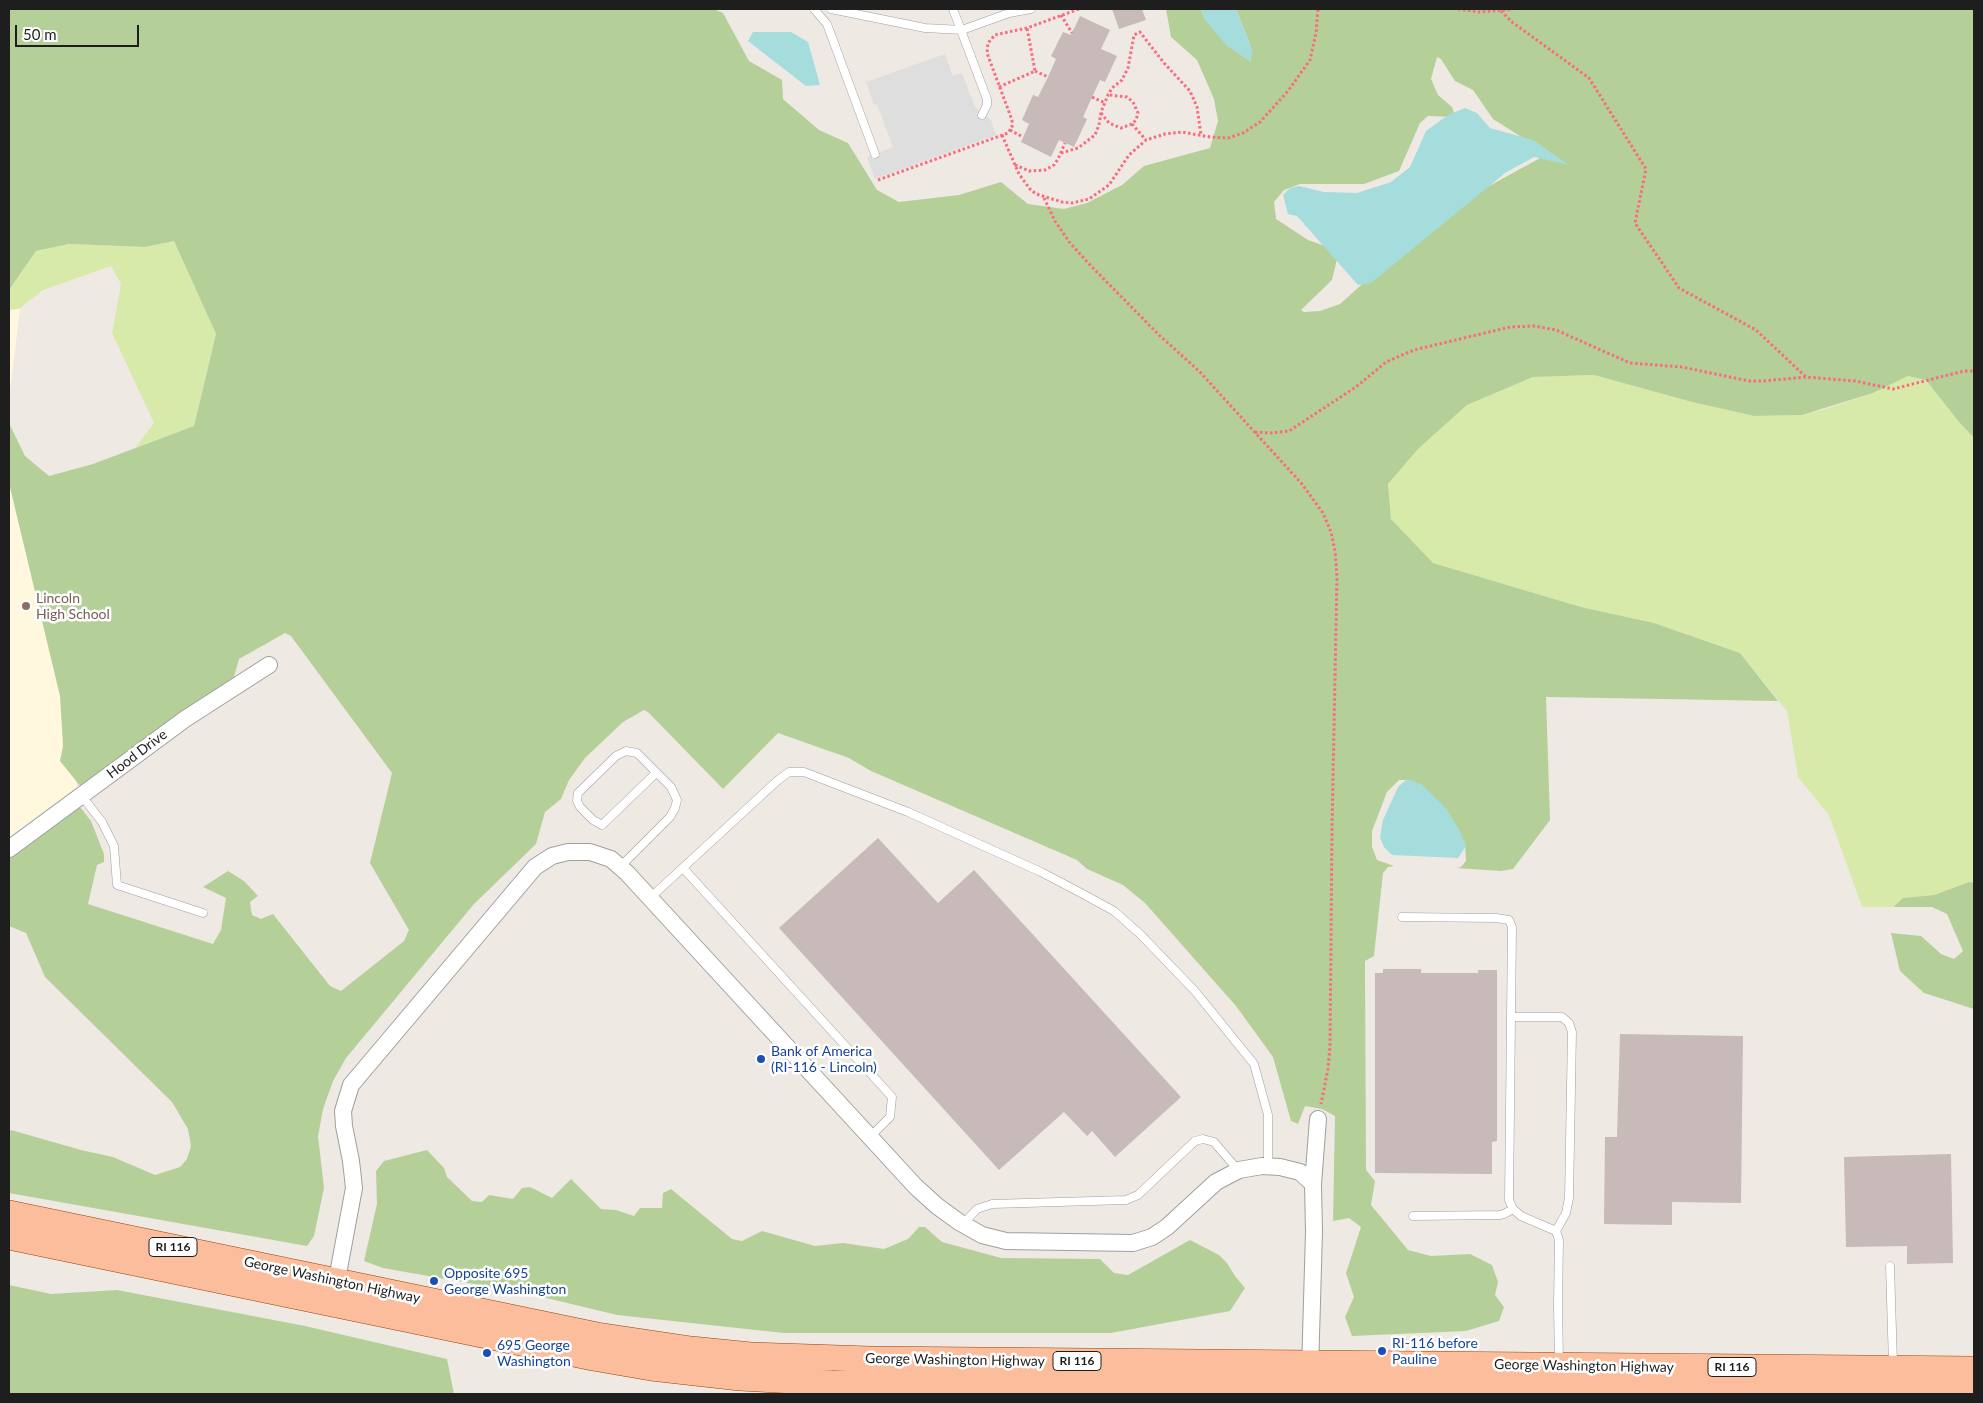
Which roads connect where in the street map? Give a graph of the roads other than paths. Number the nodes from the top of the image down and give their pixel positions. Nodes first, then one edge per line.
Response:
1 (814, 9) edge
2 (831, 9) edge
3 (953, 9) edge
4 (1031, 9) edge
5 (962, 30) junction
6 (982, 115) dead end
7 (875, 154) dead end
8 (269, 666) dead end
9 (656, 773) junction
10 (81, 796) junction
11 (9, 849) edge
12 (620, 867) junction
13 (683, 868) junction
14 (650, 898) junction
15 (203, 913) dead end
16 (1402, 918) dead end
17 (1511, 1017) junction
18 (1318, 1119) road end
19 (870, 1137) junction
20 (1268, 1166) junction
21 (1238, 1170) junction
22 (1313, 1184) junction
23 (1513, 1209) junction
24 (9, 1213) edge
25 (1413, 1216) dead end
26 (963, 1224) junction
27 (1556, 1231) junction
28 (9, 1237) edge
29 (1890, 1266) dead end
30 (334, 1293) junction
31 (1559, 1377) junction
32 (1905, 1381) edge
33 (1309, 1382) edge
34 (1973, 1387) edge
35 (913, 1389) edge
36 (1163, 1390) edge

1 - 7 lane
2 - 5 lane
3 - 5 lane
4 - 5 lane
5 - 6 lane
8 - 10 street, Hood Drive
9 - 9 lane
9 - 12 lane
10 - 11 street, Hood Drive
10 - 15 lane
12 - 14 street
12 - 30 street
13 - 14 lane
13 - 19 lane
13 - 20 lane
14 - 19 street
16 - 17 lane
17 - 23 lane
17 - 27 lane
18 - 22 street
19 - 26 street
20 - 21 street
20 - 22 street
21 - 26 street
21 - 26 lane
22 - 33 street
23 - 25 lane
23 - 27 lane
24 - 30 main road, George Washington Highway / RI 116
27 - 31 lane
28 - 30 main road, George Washington Highway / RI 116
29 - 32 lane
30 - 33 main road, George Washington Highway / RI 116
30 - 35 main road, George Washington Highway / RI 116
31 - 32 main road, George Washington Highway / RI 116
31 - 33 main road, George Washington Highway / RI 116
32 - 34 main road, George Washington Highway / RI 116
33 - 36 main road, George Washington Highway / RI 116
35 - 36 main road, George Washington Highway / RI 116

